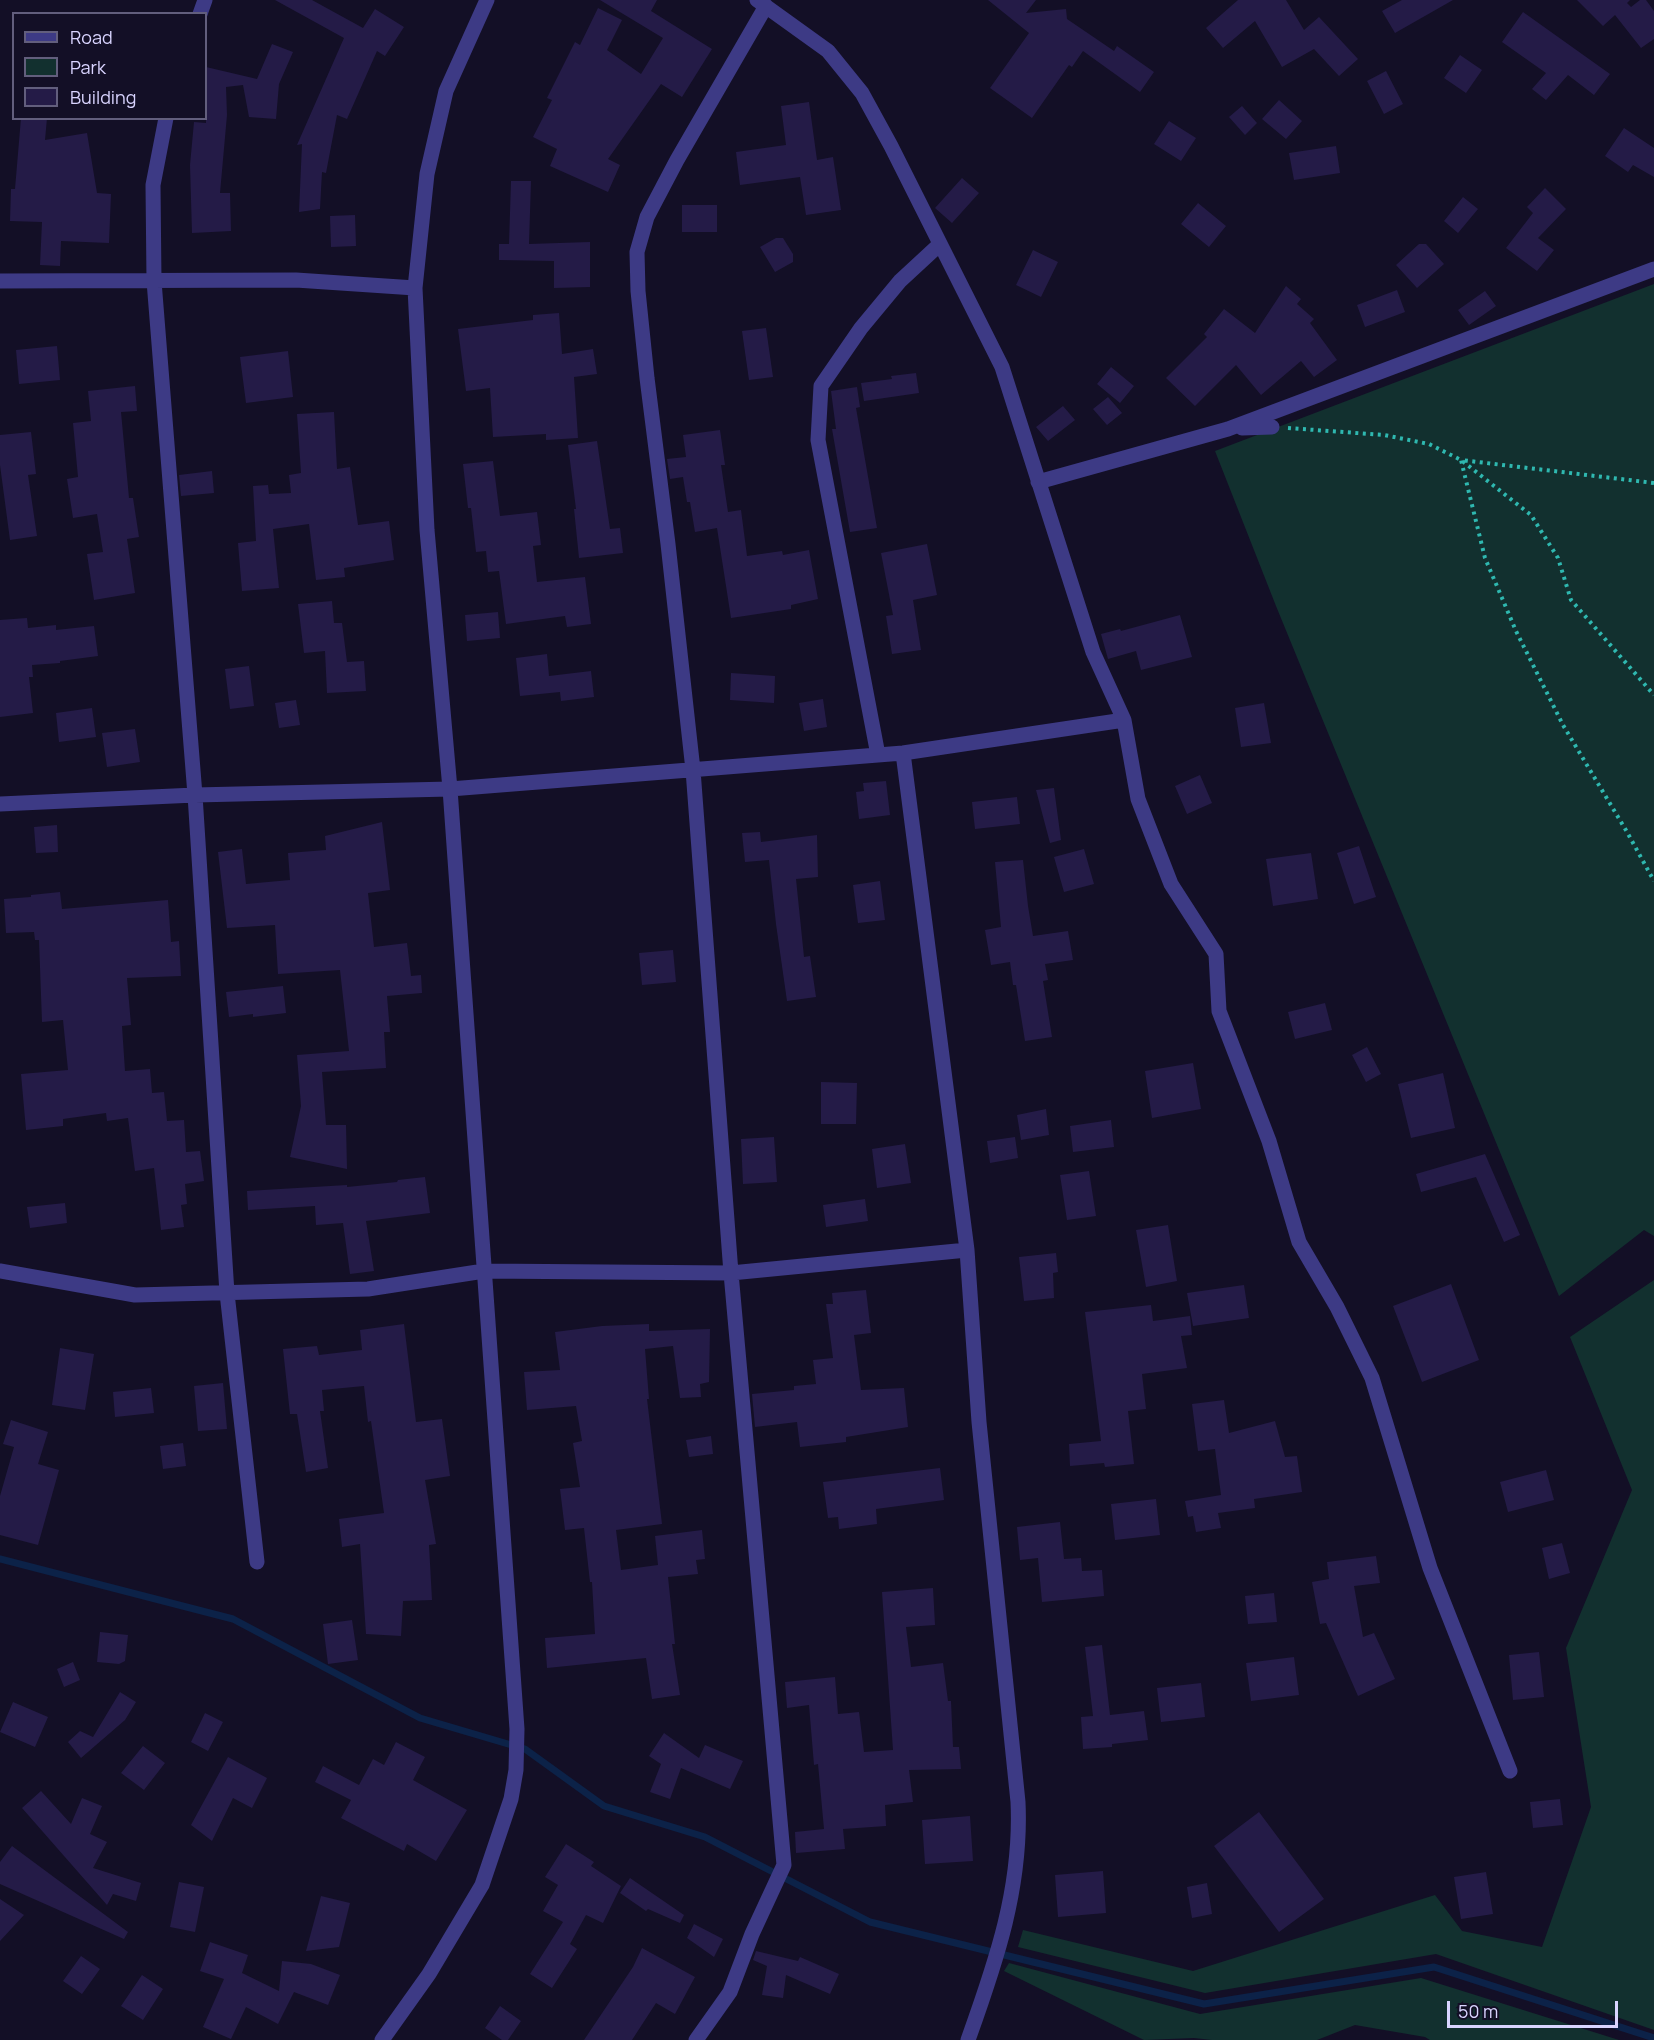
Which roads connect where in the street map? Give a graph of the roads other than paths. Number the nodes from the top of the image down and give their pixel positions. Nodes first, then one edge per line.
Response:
1 (487, 0) edge
2 (762, 3) edge
3 (166, 120) edge
4 (940, 244) junction
5 (1654, 269) edge
6 (0, 281) edge
7 (154, 281) junction
8 (415, 288) junction
9 (1272, 428) road end
10 (1228, 429) junction
11 (1038, 482) junction
12 (1124, 720) junction
13 (903, 753) junction
14 (878, 755) junction
15 (693, 770) junction
16 (450, 789) junction
17 (195, 795) junction
18 (0, 804) edge
19 (967, 1250) junction
20 (0, 1271) edge
21 (484, 1271) junction
22 (731, 1273) junction
23 (227, 1293) junction
24 (257, 1562) dead end
25 (1510, 1771) dead end
26 (382, 2040) edge
27 (696, 2040) edge
28 (968, 2040) edge

1 - 8 street
2 - 4 street
2 - 15 street
3 - 7 street
4 - 11 street
4 - 14 street
5 - 10 street
6 - 7 street
7 - 8 street
7 - 17 street
8 - 16 street
9 - 10 street
10 - 11 street
11 - 12 street
12 - 13 street
12 - 25 street
13 - 14 street
13 - 19 street
14 - 15 street
15 - 16 street
15 - 22 street
16 - 17 street
16 - 21 street
17 - 18 street
17 - 23 street
19 - 22 street
19 - 28 street
20 - 23 street
21 - 22 street
21 - 23 street
21 - 26 street
22 - 27 street
23 - 24 street

